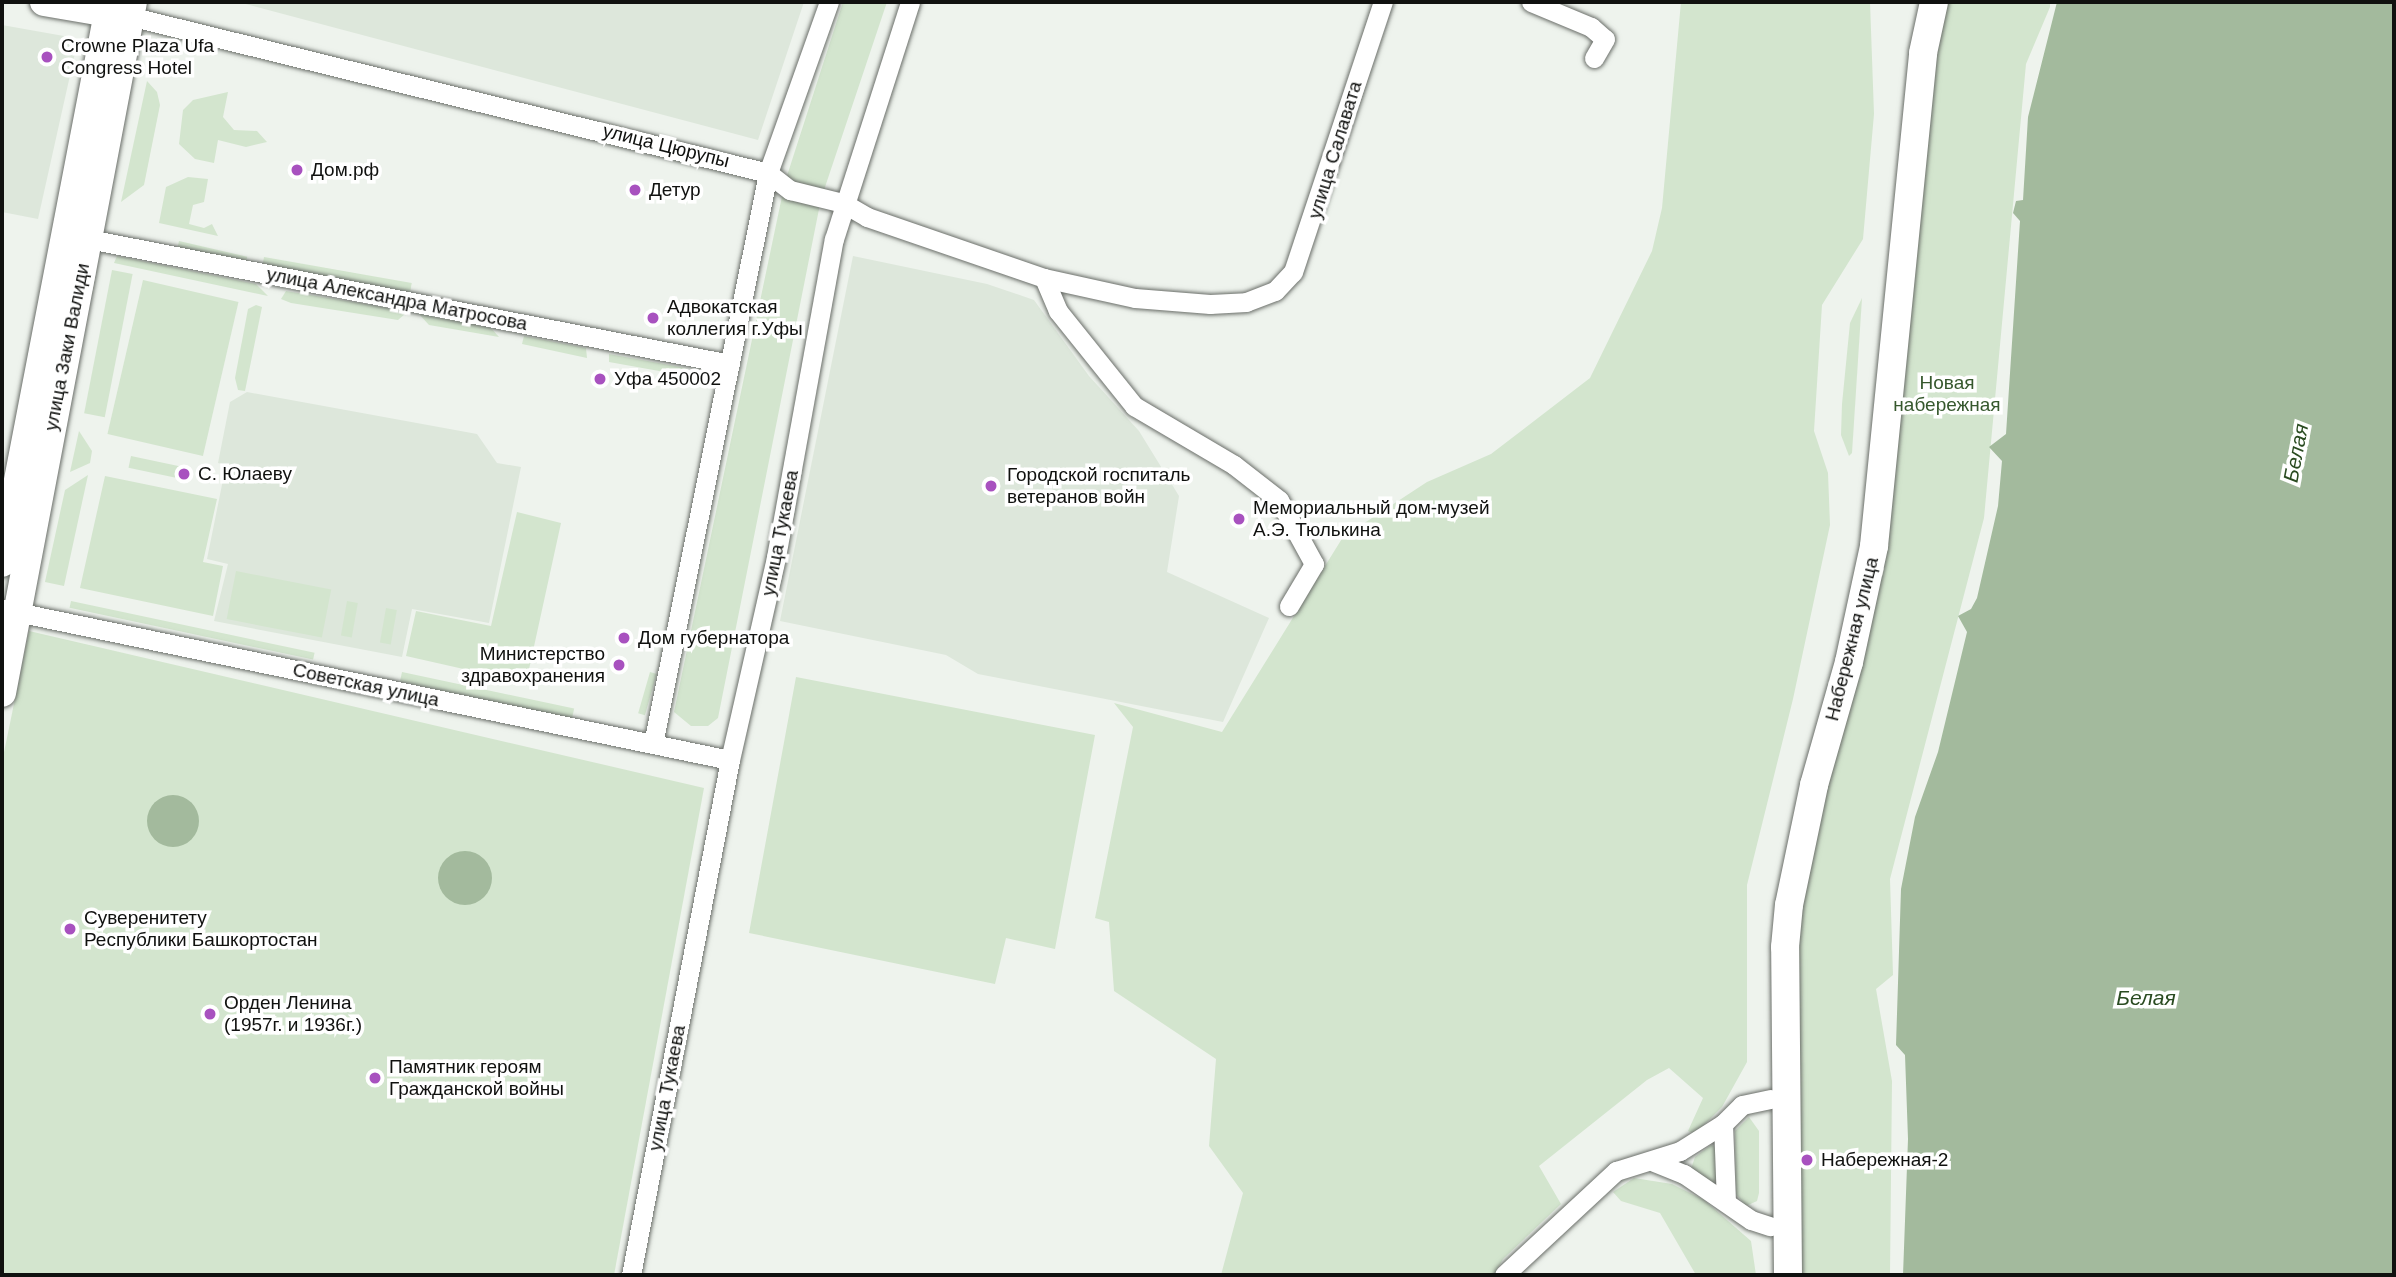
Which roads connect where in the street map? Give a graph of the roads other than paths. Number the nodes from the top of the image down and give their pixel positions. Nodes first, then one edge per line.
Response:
1 (44, 2) edge
2 (829, 2) edge
3 (910, 2) edge
4 (1383, 2) edge
5 (1531, 2) edge
6 (1917, 2) edge
7 (1934, 2) edge
8 (120, 8) edge
9 (1594, 58) dead end
10 (768, 173) junction
11 (843, 203) junction
12 (76, 236) junction
13 (1044, 278) junction
14 (1275, 291) joint
15 (730, 364) junction
16 (2, 563) edge
17 (1289, 606) dead end
18 (10, 611) edge
19 (2, 693) edge
20 (653, 744) junction
21 (730, 761) junction
22 (1770, 1099) junction
23 (1724, 1124) junction
24 (1654, 1162) junction
25 (1727, 1201) junction
26 (1770, 1226) junction
27 (631, 1275) edge
28 (1504, 1275) edge
29 (1770, 1275) edge
30 (1788, 1275) edge

1 - 8 street, улица Цюрупы
2 - 10 street
3 - 11 street, улица Тукаева
4 - 14 street, улица Салавата
5 - 9 street
6 - 22 street, Набережная улица
7 - 30 street, Набережная улица
8 - 10 street, улица Цюрупы
8 - 12 street, улица Заки Валиди
10 - 11 street, улица Цюрупы
10 - 15 street
11 - 13 street, улица Цюрупы
11 - 21 street, улица Тукаева
12 - 15 street, улица Александра Матросова
12 - 16 street, улица Заки Валиди
12 - 18 street, улица Заки Валиди
13 - 14 street, улица Цюрупы
13 - 17 street
15 - 20 street
18 - 19 street, улица Заки Валиди
18 - 20 street, Советская улица
20 - 21 street, Советская улица
21 - 27 street, улица Тукаева
22 - 23 street
22 - 26 street, Набережная улица
23 - 24 street
23 - 25 street
24 - 25 street
24 - 28 street
25 - 26 street
26 - 29 street, Набережная улица

